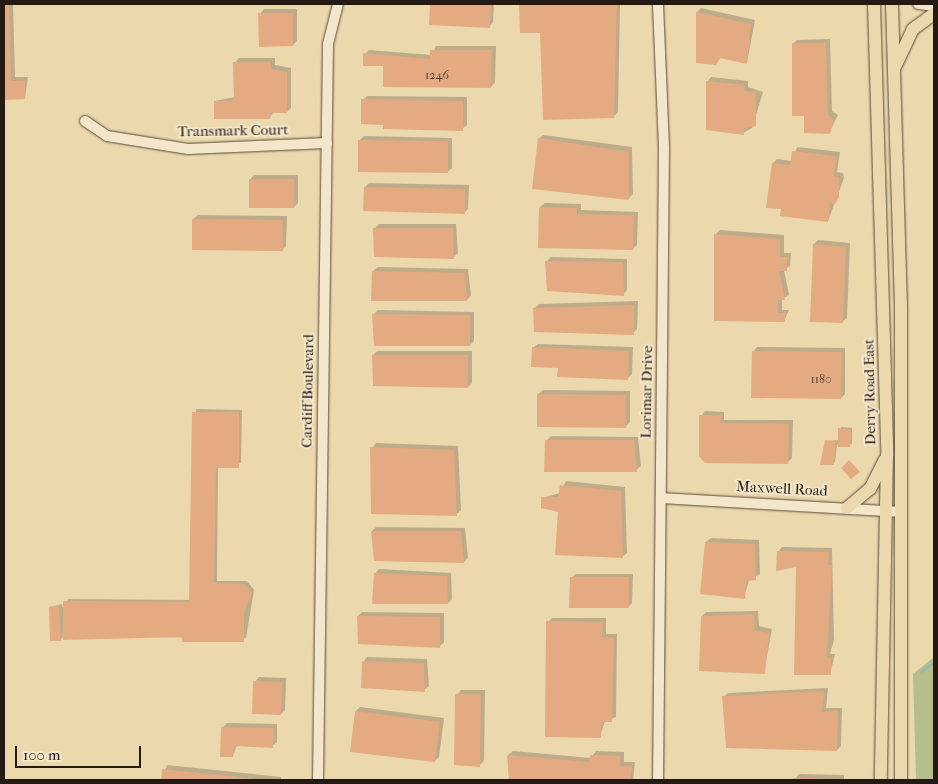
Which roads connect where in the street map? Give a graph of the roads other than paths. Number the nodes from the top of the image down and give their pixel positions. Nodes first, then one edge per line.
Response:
1 (338, 4) edge
2 (658, 4) edge
3 (874, 4) edge
4 (892, 4) edge
5 (918, 4) edge
6 (934, 6) edge
7 (934, 14) edge
8 (893, 71) junction
9 (85, 121) dead end
10 (327, 143) junction
11 (887, 456) junction
12 (661, 498) junction
13 (847, 508) junction
14 (885, 510) junction
15 (902, 512) junction
16 (318, 780) edge
17 (658, 780) edge
18 (881, 780) edge
19 (901, 780) edge

1 - 10 street, Cardiff Boulevard
2 - 12 street, Lorimar Drive
3 - 11 main road, Derry Road East
4 - 8 main road, Derry Road East
5 - 6 street
7 - 8 main road
8 - 15 main road, Derry Road East
9 - 10 street, Transmark Court
10 - 16 street, Cardiff Boulevard
11 - 13 main road
11 - 14 main road, Derry Road East
12 - 13 street, Maxwell Road
12 - 17 street, Lorimar Drive
13 - 14 street, Maxwell Road
14 - 15 street, Maxwell Road
14 - 18 main road, Derry Road East
15 - 19 main road, Derry Road East

